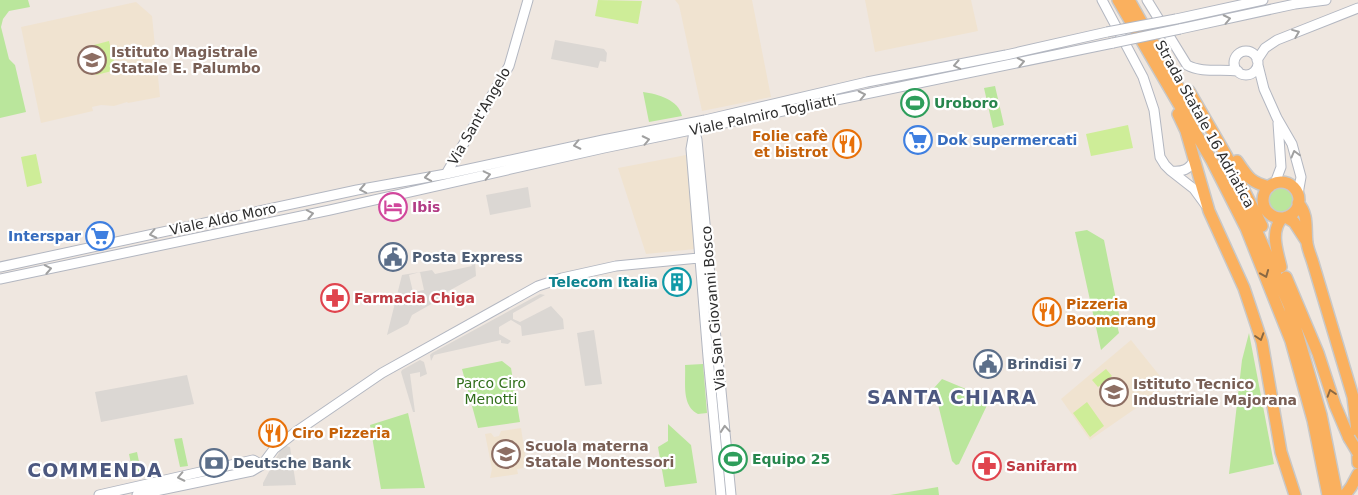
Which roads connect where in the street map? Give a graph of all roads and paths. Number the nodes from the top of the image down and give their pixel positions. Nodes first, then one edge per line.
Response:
1 (528, 0) edge
2 (1102, 0) edge
3 (1118, 0) edge
4 (1129, 0) edge
5 (1147, 0) edge
6 (1218, 0) edge
7 (1262, 0) edge
8 (1326, 0) edge
9 (1358, 8) edge
10 (1213, 10) junction
11 (1237, 55) junction
12 (1157, 58) junction
13 (1258, 62) junction
14 (1214, 69) junction
15 (1242, 73) junction
16 (1264, 89) junction
17 (1200, 108) junction
18 (1277, 118) junction
19 (694, 126) junction
20 (1195, 160) junction
21 (1171, 171) junction
22 (446, 174) junction
23 (1272, 185) junction
24 (413, 192) joint
25 (1298, 199) junction
26 (1209, 211) junction
27 (1284, 217) junction
28 (1307, 242) junction
29 (704, 258) junction
30 (0, 267) edge
31 (1281, 267) junction
32 (0, 279) edge
33 (1296, 299) junction
34 (1321, 416) junction
35 (1324, 453) junction
36 (1358, 453) edge
37 (1358, 463) edge
38 (262, 465) junction
39 (1358, 474) edge
40 (99, 495) edge
41 (137, 495) edge
42 (722, 495) edge
43 (731, 495) edge
44 (1294, 495) edge
45 (1328, 495) edge
46 (1337, 495) edge
47 (1345, 495) edge

1 - 22 street, Via Sant'Angelo
2 - 21 street
3 - 12 highway, Strada Statale 16 Adriatica
4 - 12 highway, Strada Statale 16 Adriatica
5 - 14 street
6 - 10 street
7 - 10 street, Viale Palmiro Togliatti
19 -> 8 street, Viale Palmiro Togliatti, bridge
13 -> 9 street
10 -> 19 street, Viale Palmiro Togliatti, bridge
11 - 13 street
11 - 14 street
11 - 15 street
12 - 17 highway
12 - 20 highway
12 - 34 highway, Strada Statale 16 Adriatica
12 -> 35 highway, Strada Statale 16 Adriatica
13 - 15 street
13 - 16 street
14 - 15 street
15 - 16 street
16 - 18 street
17 - 23 highway
17 - 31 highway
18 - 23 street
25 -> 18 street
19 -> 22 street, Viale Palmiro Togliatti
24 -> 19 street, Viale Palmiro Togliatti
19 - 29 street, Via San Giovanni Bosco
20 - 21 street
20 - 26 highway
21 - 26 street
22 -> 30 street, Viale Aldo Moro
23 - 25 highway
23 - 27 highway
32 -> 24 street, Viale Aldo Moro
25 - 27 highway
25 - 28 highway
26 -> 44 highway
27 - 28 highway
27 - 31 highway
28 - 37 highway
29 - 38 street
29 - 42 street, Via San Giovanni Bosco
43 -> 29 street, Via San Giovanni Bosco
31 - 33 highway
33 - 34 highway
36 -> 33 highway, bridge
34 - 35 highway, Strada Statale 16 Adriatica
35 - 45 highway, Strada Statale 16 Adriatica
35 - 46 highway, Strada Statale 16 Adriatica
38 -> 40 street
38 - 41 street
39 - 47 highway

